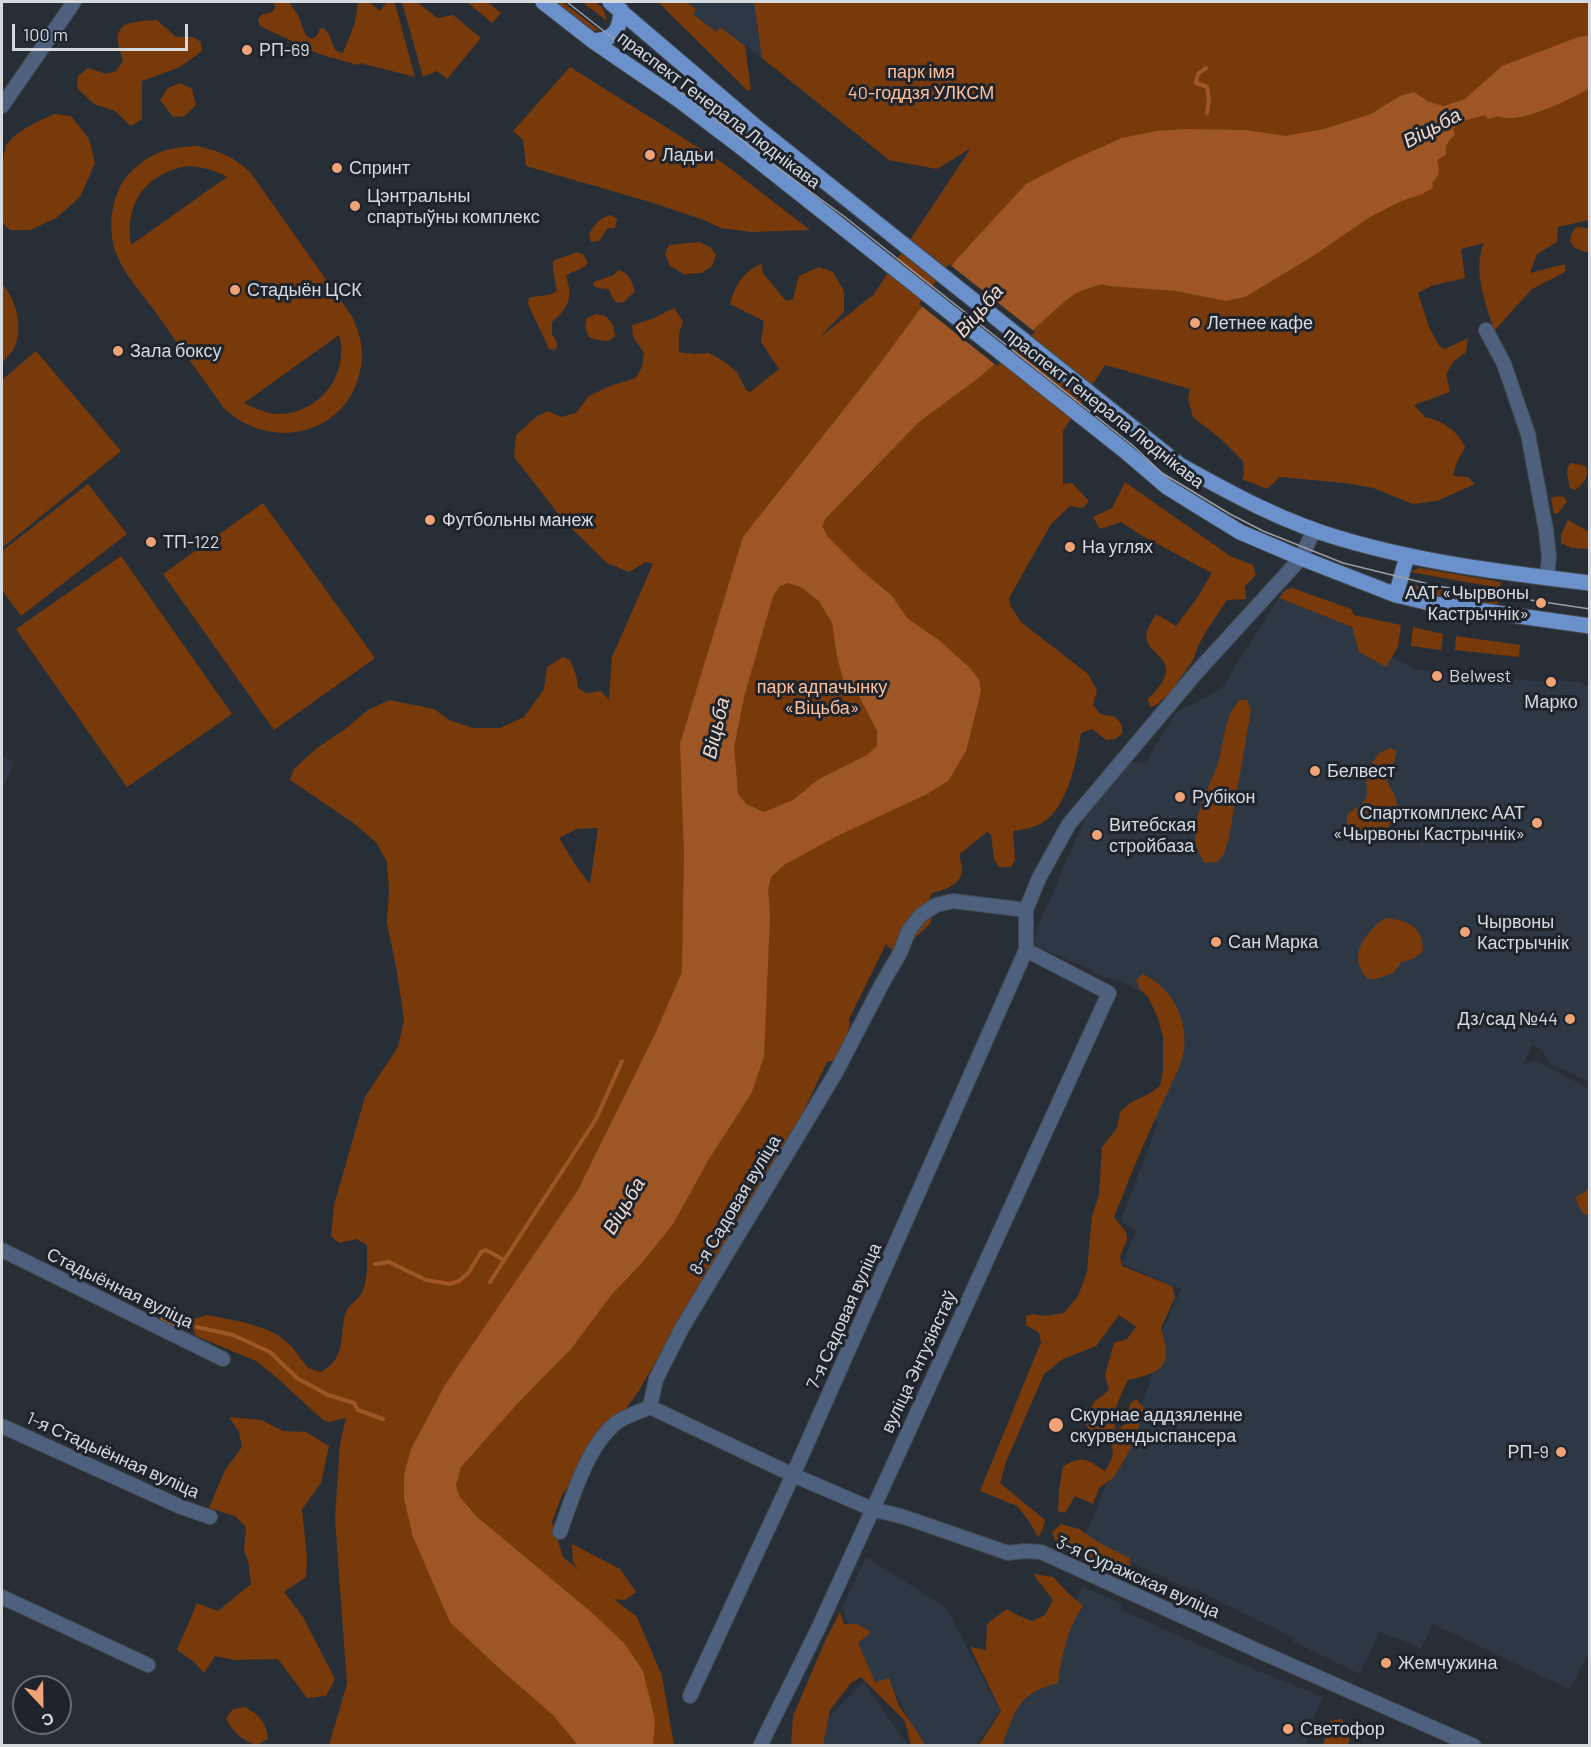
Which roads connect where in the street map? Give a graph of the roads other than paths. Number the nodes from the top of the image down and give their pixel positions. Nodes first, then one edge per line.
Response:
1 (74, 2) edge
2 (543, 2) edge
3 (615, 6) edge
4 (593, 41) junction
5 (2, 106) edge
6 (754, 125) junction
7 (739, 145) junction
8 (1486, 330) dead end
9 (1314, 530) junction
10 (1407, 556) junction
11 (1301, 558) junction
12 (1547, 578) junction
13 (1590, 583) edge
14 (1396, 595) junction
15 (1590, 626) edge
16 (1026, 910) junction
17 (1026, 950) junction
18 (2, 1250) edge
19 (223, 1359) dead end
20 (650, 1407) junction
21 (2, 1426) edge
22 (793, 1475) junction
23 (872, 1509) junction
24 (210, 1517) dead end
25 (560, 1532) dead end
26 (2, 1597) edge
27 (148, 1665) dead end
28 (690, 1696) dead end
29 (760, 1746) edge
30 (1474, 1746) edge

1 - 5 street
2 - 4 main road, праспект Генерала Люднікава
3 - 4 main road
3 - 6 main road, праспект Генерала Люднікава
4 - 7 main road, праспект Генерала Люднікава
6 - 7 street
6 - 9 main road, праспект Генерала Люднікава
7 - 11 main road, праспект Генерала Люднікава
8 - 12 street
9 - 10 main road, праспект Генерала Люднікава
9 - 11 street
10 - 12 main road, праспект Генерала Люднікава
10 - 14 main road
11 - 14 main road, праспект Генерала Люднікава
11 - 16 street
12 - 13 main road, праспект Генерала Люднікава
14 - 15 main road, праспект Генерала Люднікава
16 - 17 street
16 - 20 street, 8-я Садовая вуліца
17 - 22 street, 7-я Садовая вуліца
17 - 23 street, вуліца Энтузіястаў
18 - 19 street, Стадыённая вуліца
20 - 22 street, 3-я Суражская вуліца
20 - 25 street
21 - 24 street, 1-я Стадыённая вуліца
22 - 23 street, 3-я Суражская вуліца
22 - 28 street, 7-я Садовая вуліца
23 - 29 street, вуліца Энтузіястаў
23 - 30 street, 3-я Суражская вуліца
26 - 27 street

